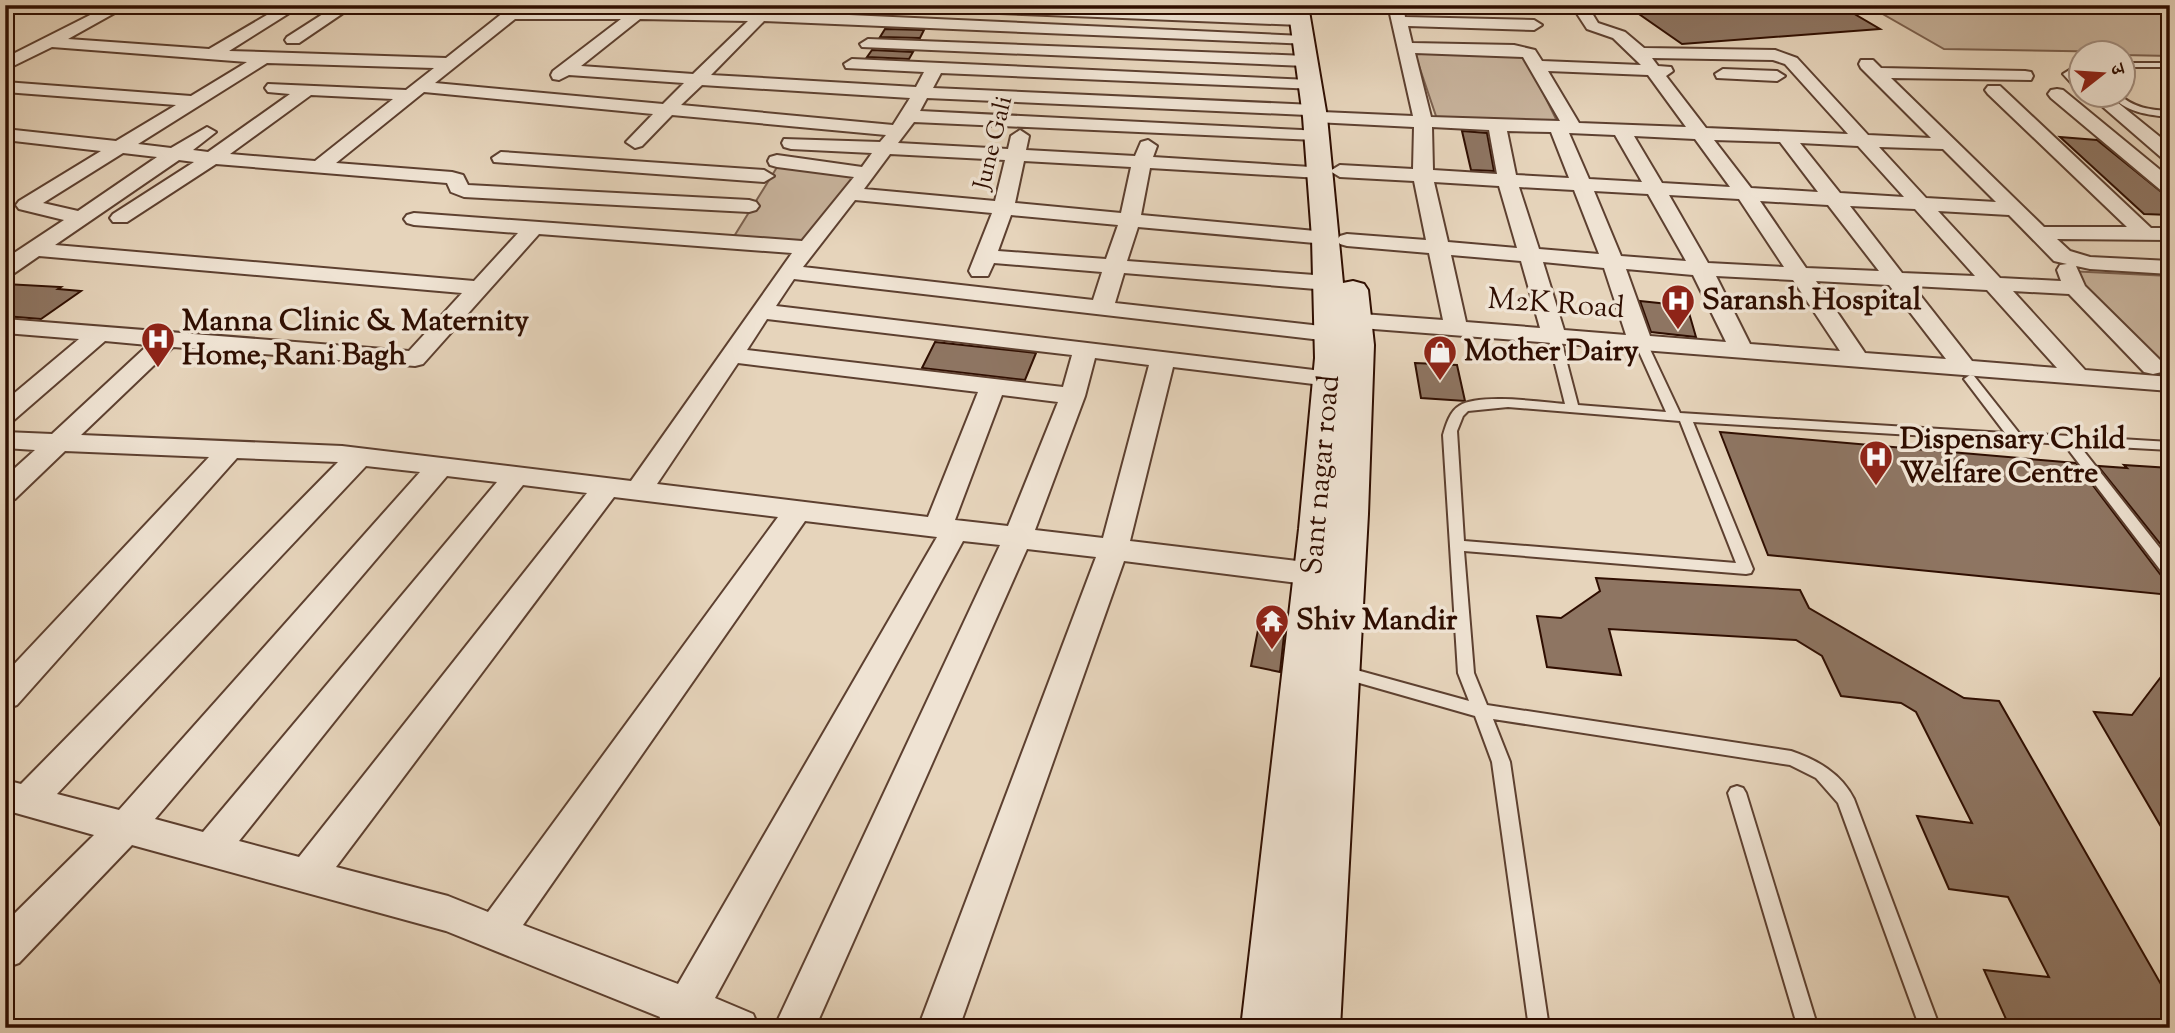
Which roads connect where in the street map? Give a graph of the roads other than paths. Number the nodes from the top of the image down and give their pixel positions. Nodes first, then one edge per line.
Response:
1 (122, 5) edge
2 (295, 5) edge
3 (348, 5) edge
4 (895, 5) edge
5 (1205, 5) edge
6 (950, 6) edge
7 (1580, 6) edge
8 (1062, 8) edge
9 (518, 10) edge
10 (1397, 13) edge
11 (637, 14) junction
12 (761, 16) junction
13 (882, 22) junction
14 (1534, 25) dead end
15 (1054, 31) junction
16 (293, 40) dead end
17 (47, 42) junction
18 (867, 44) junction
19 (1407, 48) junction
20 (1049, 50) junction
21 (1640, 53) junction
22 (212, 54) junction
23 (264, 58) junction
24 (450, 63) junction
25 (1310, 64) edge
26 (5, 65) edge
27 (2136, 65) edge
28 (2170, 65) edge
29 (1538, 66) junction
30 (935, 68) junction
31 (565, 70) junction
32 (1653, 71) junction
33 (1037, 72) junction
34 (1680, 72) dead end
35 (1708, 73) dead end
36 (1777, 76) dead end
37 (700, 79) junction
38 (2066, 85) edge
39 (5, 87) edge
40 (274, 88) dead end
41 (1937, 88) dead end
42 (308, 89) junction
43 (2039, 89) junction
44 (1994, 90) junction
45 (416, 91) junction
46 (921, 93) junction
47 (531, 96) junction
48 (1030, 98) junction
49 (194, 101) junction
50 (1161, 104) junction
51 (2113, 108) edge
52 (2134, 108) edge
53 (670, 109) junction
54 (2170, 114) edge
55 (809, 121) junction
56 (1026, 121) junction
57 (1423, 122) junction
58 (1497, 124) junction
59 (1156, 127) junction
60 (1565, 127) junction
61 (1621, 129) junction
62 (898, 131) junction
63 (207, 132) dead end
64 (1702, 133) junction
65 (5, 134) edge
66 (1785, 136) junction
67 (1865, 140) junction
68 (635, 142) dead end
69 (791, 143) junction
70 (1948, 144) junction
71 (118, 147) junction
72 (172, 153) junction
73 (1014, 154) junction
74 (2170, 155) edge
75 (212, 158) junction
76 (501, 158) dead end
77 (1142, 161) junction
78 (319, 167) junction
79 (771, 169) junction
80 (1330, 172) junction
81 (867, 173) junction
82 (1423, 176) junction
83 (1508, 182) junction
84 (1580, 186) junction
85 (2170, 188) edge
86 (1656, 191) junction
87 (850, 194) junction
88 (1748, 195) junction
89 (1832, 200) junction
90 (5, 202) edge
91 (1922, 204) junction
92 (26, 205) junction
93 (749, 206) junction
94 (2013, 209) junction
95 (1003, 210) junction
96 (79, 218) junction
97 (120, 218) dead end
98 (414, 219) dead end
99 (1129, 221) junction
100 (534, 228) junction
101 (2037, 233) junction
102 (2146, 234) junction
103 (2170, 234) edge
104 (1337, 239) junction
105 (727, 241) junction
106 (807, 248) junction
107 (1438, 248) junction
108 (33, 249) junction
109 (1530, 255) junction
110 (986, 256) junction
111 (2062, 256) junction
112 (1613, 262) junction
113 (1116, 266) junction
114 (6, 268) edge
115 (2170, 268) edge
116 (1701, 270) junction
117 (788, 272) junction
118 (1803, 274) junction
119 (1897, 279) junction
120 (1993, 284) junction
121 (478, 288) junction
122 (2075, 288) junction
123 (971, 293) junction
124 (1102, 308) junction
125 (760, 311) junction
126 (1336, 314) junction
127 (16, 327) edge
128 (1456, 328) junction
129 (99, 334) junction
130 (1554, 336) junction
131 (166, 340) junction
132 (1641, 343) junction
133 (5, 345) edge
134 (1085, 350) junction
135 (1742, 351) junction
136 (730, 355) junction
137 (1163, 359) junction
138 (1858, 360) junction
139 (2153, 367) dead end
140 (1968, 374) junction
141 (2078, 377) junction
142 (1330, 379) junction
143 (2170, 384) edge
144 (993, 386) junction
145 (1073, 396) junction
146 (1573, 409) junction
147 (5, 414) edge
148 (1680, 417) junction
149 (2015, 437) junction
150 (5, 440) edge
151 (2068, 440) junction
152 (58, 442) junction
153 (2170, 446) edge
154 (231, 449) junction
155 (360, 456) junction
156 (441, 466) junction
157 (518, 474) junction
158 (624, 487) junction
159 (5, 493) edge
160 (798, 510) junction
161 (947, 529) junction
162 (1018, 537) junction
163 (1457, 545) junction
164 (1114, 549) junction
165 (2170, 572) edge
166 (1314, 574) junction
167 (1338, 671) junction
168 (5, 696) edge
169 (1480, 711) junction
170 (1737, 793) dead end
171 (16, 798) edge
172 (125, 828) junction
173 (210, 850) junction
174 (307, 876) junction
175 (496, 932) junction
176 (5, 950) edge
177 (682, 1018) edge
178 (739, 1028) edge
179 (794, 1028) edge
180 (938, 1028) edge
181 (1269, 1028) edge
182 (1312, 1028) edge
183 (1539, 1028) edge
184 (1808, 1028) edge
185 (1930, 1028) edge

1 - 17 street
2 - 22 street
3 - 16 street
4 - 13 street
5 - 25 street
6 - 8 street
7 - 21 street
8 - 15 street, June Gali
8 - 25 street
9 - 11 street
9 - 24 street
10 - 14 street
10 - 19 street
11 - 12 street
11 - 31 street
12 - 13 street
12 - 37 street
13 - 15 street
13 - 18 street
15 - 20 street, June Gali
15 - 25 street
17 - 22 street
17 - 26 street
18 - 20 street
18 - 30 street
19 - 29 street
19 - 57 street
20 - 25 street
20 - 33 street, June Gali
21 - 32 street
21 - 67 street
22 - 23 street
23 - 24 street
23 - 49 street
24 - 45 street
25 - 33 street
25 - 50 street
25 - 57 street
25 - 59 street
25 - 80 street, Sant nagar road
27 - 28 lane
29 - 32 street
29 - 60 street
30 - 33 street
30 - 46 street
31 - 37 street
31 - 47 street
32 - 34 street
32 - 64 street
33 - 48 street, June Gali
35 - 36 street
37 - 46 street
37 - 53 street
38 - 43 street
39 - 49 street
40 - 42 street
41 - 44 street
42 - 45 street
42 - 75 street
43 - 44 street
43 - 70 street
43 - 85 street
44 - 102 street
45 - 47 street
45 - 78 street
46 - 48 street
46 - 62 street
47 - 53 street
48 - 50 street
48 - 56 street, June Gali
49 - 71 street
50 - 59 street
51 - 74 street
52 - 54 lane
53 - 55 street
53 - 68 street
55 - 62 street
55 - 69 street
56 - 59 street
56 - 62 street
56 - 73 street, June Gali
57 - 58 street
57 - 82 street
58 - 60 street
58 - 83 street
59 - 77 street
60 - 61 street
60 - 84 street
61 - 64 street
61 - 86 street
62 - 69 street
62 - 73 street
62 - 81 street
63 - 72 street
64 - 66 street
64 - 88 street
65 - 71 street
66 - 67 street
66 - 89 street
67 - 70 street
67 - 91 street
69 - 79 street
70 - 94 street
71 - 72 street
71 - 92 street
72 - 75 street
72 - 96 street
73 - 77 street
73 - 95 street, June Gali
75 - 78 street
75 - 97 street
76 - 79 street
77 - 80 street
77 - 99 street
78 - 93 street
79 - 81 street
79 - 93 street
80 - 82 street
80 - 104 street, Sant nagar road
81 - 87 street
82 - 83 street
82 - 107 street
83 - 84 street
83 - 109 street
84 - 86 street
84 - 112 street
86 - 88 street
86 - 116 street
87 - 95 street
87 - 106 street
88 - 89 street
88 - 118 street
89 - 91 street
89 - 119 street
90 - 92 street
91 - 94 street
91 - 120 street
92 - 96 street
93 - 105 street
94 - 101 street
95 - 99 street
95 - 110 street, June Gali
96 - 108 street
98 - 100 street
99 - 104 street
99 - 113 street
100 - 105 street
100 - 121 street
101 - 102 street
101 - 111 street
102 - 103 street
104 - 107 street
104 - 126 street, Sant nagar road
105 - 106 street
106 - 117 street
107 - 109 street
107 - 128 street
108 - 114 street
108 - 121 street
109 - 112 street
109 - 130 street
110 - 113 street
110 - 123 street, June Gali
111 - 115 street
111 - 122 street
112 - 116 street
112 - 132 street
113 - 124 street
113 - 126 street
116 - 118 street
116 - 135 street
117 - 123 street
117 - 125 street
118 - 119 street
118 - 138 street
119 - 120 street
119 - 140 street
120 - 122 street
120 - 141 street
121 - 131 street
122 - 139 street
123 - 124 street
124 - 126 street
125 - 134 street
125 - 136 street
126 - 128 street, M2K Road
126 - 142 street, Sant nagar road
126 - 167 street, Sant nagar road
127 - 129 street
127 - 133 street
128 - 130 street, M2K Road
129 - 131 street
129 - 147 street
130 - 132 street, M2K Road
130 - 146 lane
131 - 152 street
132 - 135 street, M2K Road
132 - 148 lane
134 - 137 street
134 - 145 street
135 - 138 street, M2K Road
136 - 144 street
136 - 158 street
137 - 142 street
137 - 164 street
138 - 140 street, M2K Road
140 - 141 street, M2K Road
140 - 149 lane
141 - 143 street, M2K Road
142 - 166 street, Sant nagar road
144 - 145 street
144 - 161 street
145 - 162 street
146 - 148 lane
146 - 163 lane
148 - 149 lane
148 - 163 lane
149 - 151 lane
150 - 152 street
151 - 153 lane
151 - 165 lane
152 - 154 street
152 - 159 street
154 - 155 street
154 - 168 street
155 - 156 street
155 - 171 street
156 - 157 street
156 - 172 street
157 - 158 street
157 - 173 street
158 - 160 street
158 - 174 street
160 - 161 street
160 - 175 street
161 - 162 street
161 - 177 street
162 - 164 street
162 - 179 street
163 - 169 lane
164 - 166 street
164 - 180 street
166 - 181 street, Sant nagar road
167 - 169 lane
167 - 182 street, Sant nagar road
169 - 183 lane
169 - 185 lane
170 - 184 lane
171 - 172 street
172 - 173 street
172 - 176 street
173 - 174 street
174 - 175 street
175 - 177 street
177 - 178 street

